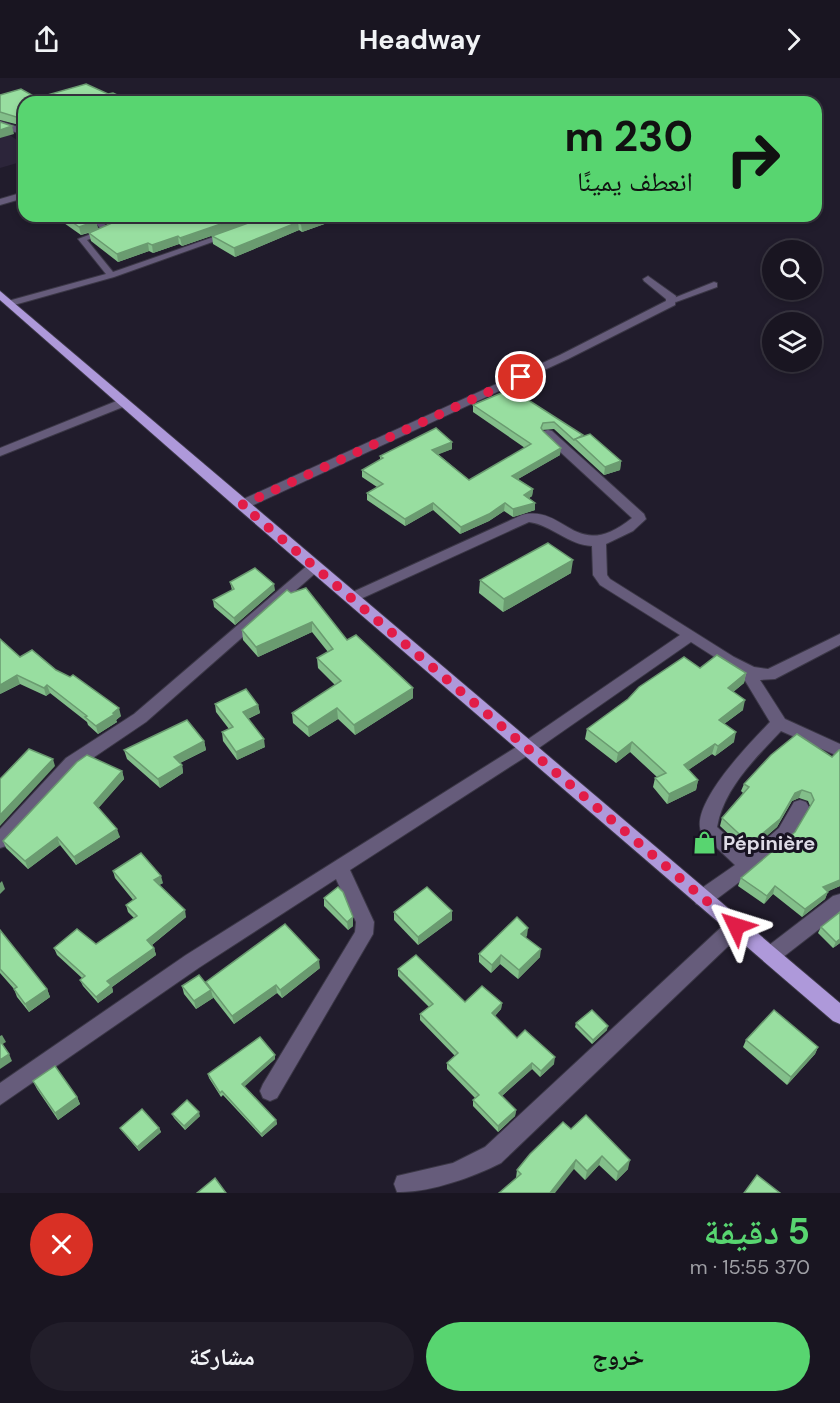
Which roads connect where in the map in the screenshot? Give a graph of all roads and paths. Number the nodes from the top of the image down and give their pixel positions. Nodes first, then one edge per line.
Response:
1 (0, 124) edge
2 (18, 130) edge
3 (18, 197) edge
4 (0, 202) edge
5 (99, 222) edge
6 (239, 231) edge
7 (111, 275) junction
8 (648, 279) dead end
9 (714, 285) dead end
10 (673, 300) junction
11 (4, 301) edge
12 (124, 402) junction
13 (548, 434) edge
14 (0, 452) edge
15 (242, 505) junction
16 (599, 542) junction
17 (314, 567) junction
18 (351, 598) junction
19 (691, 635) junction
20 (840, 639) edge
21 (747, 671) junction
22 (779, 723) junction
23 (527, 748) junction
24 (840, 751) edge
25 (800, 807) dead end
26 (0, 841) edge
27 (748, 866) junction
28 (340, 867) junction
29 (703, 898) junction
30 (840, 902) edge
31 (736, 926) junction
32 (771, 956) junction
33 (840, 1016) edge
34 (270, 1091) dead end
35 (0, 1095) edge
36 (405, 1184) dead end

1 - 2 street
3 - 4 street
5 - 7 lane
6 - 7 lane
7 - 11 lane
8 - 10 street
9 - 10 lane
10 - 15 street
11 - 12 main road
12 - 14 street
12 - 15 main road
13 - 16 street
15 - 17 main road
16 - 18 street
16 - 19 street
17 - 18 main road
17 - 26 street
18 - 23 main road
19 - 21 street
19 - 23 street
20 - 21 street
21 - 22 street
22 - 24 street
22 - 27 street
23 - 28 street
23 - 29 main road
25 - 27 street
27 - 29 street
28 - 34 street
28 - 35 street
29 - 31 main road
30 - 32 street
31 - 32 main road
31 - 36 street
32 - 33 main road

